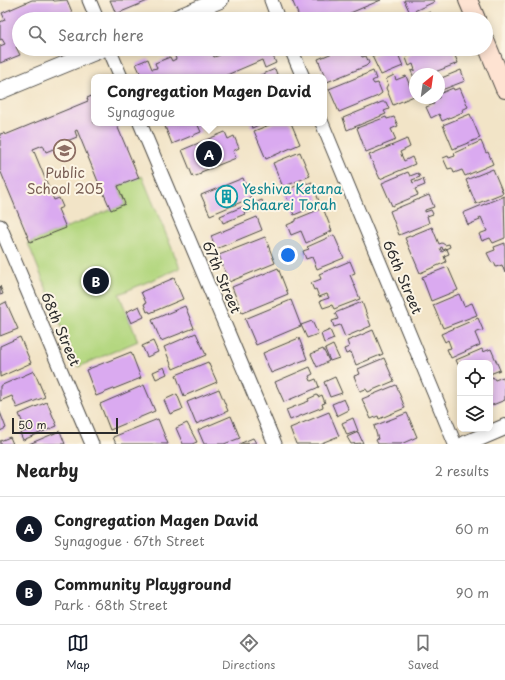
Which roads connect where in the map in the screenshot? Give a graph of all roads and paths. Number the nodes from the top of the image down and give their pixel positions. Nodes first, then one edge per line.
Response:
1 (89, 0) edge
2 (220, 0) edge
3 (271, 0) edge
4 (468, 0) edge
5 (94, 12) edge
6 (191, 12) edge
7 (275, 12) edge
8 (473, 12) edge
9 (85, 56) edge
10 (112, 56) edge
11 (294, 56) edge
12 (491, 56) edge
13 (120, 74) edge
14 (301, 74) edge
15 (505, 89) edge
16 (0, 91) edge
17 (141, 126) edge
18 (323, 126) edge
19 (0, 226) edge
20 (505, 427) edge
21 (92, 444) edge
22 (274, 444) edge
23 (455, 444) edge
24 (465, 444) edge

1 - 5 street
2 - 6 street
3 - 7 street
4 - 8 main road
9 - 16 street
10 - 13 street
11 - 14 street
12 - 15 main road
17 - 22 street, 67th Street
18 - 23 street, 66th Street
19 - 21 street, 68th Street
20 - 24 street

